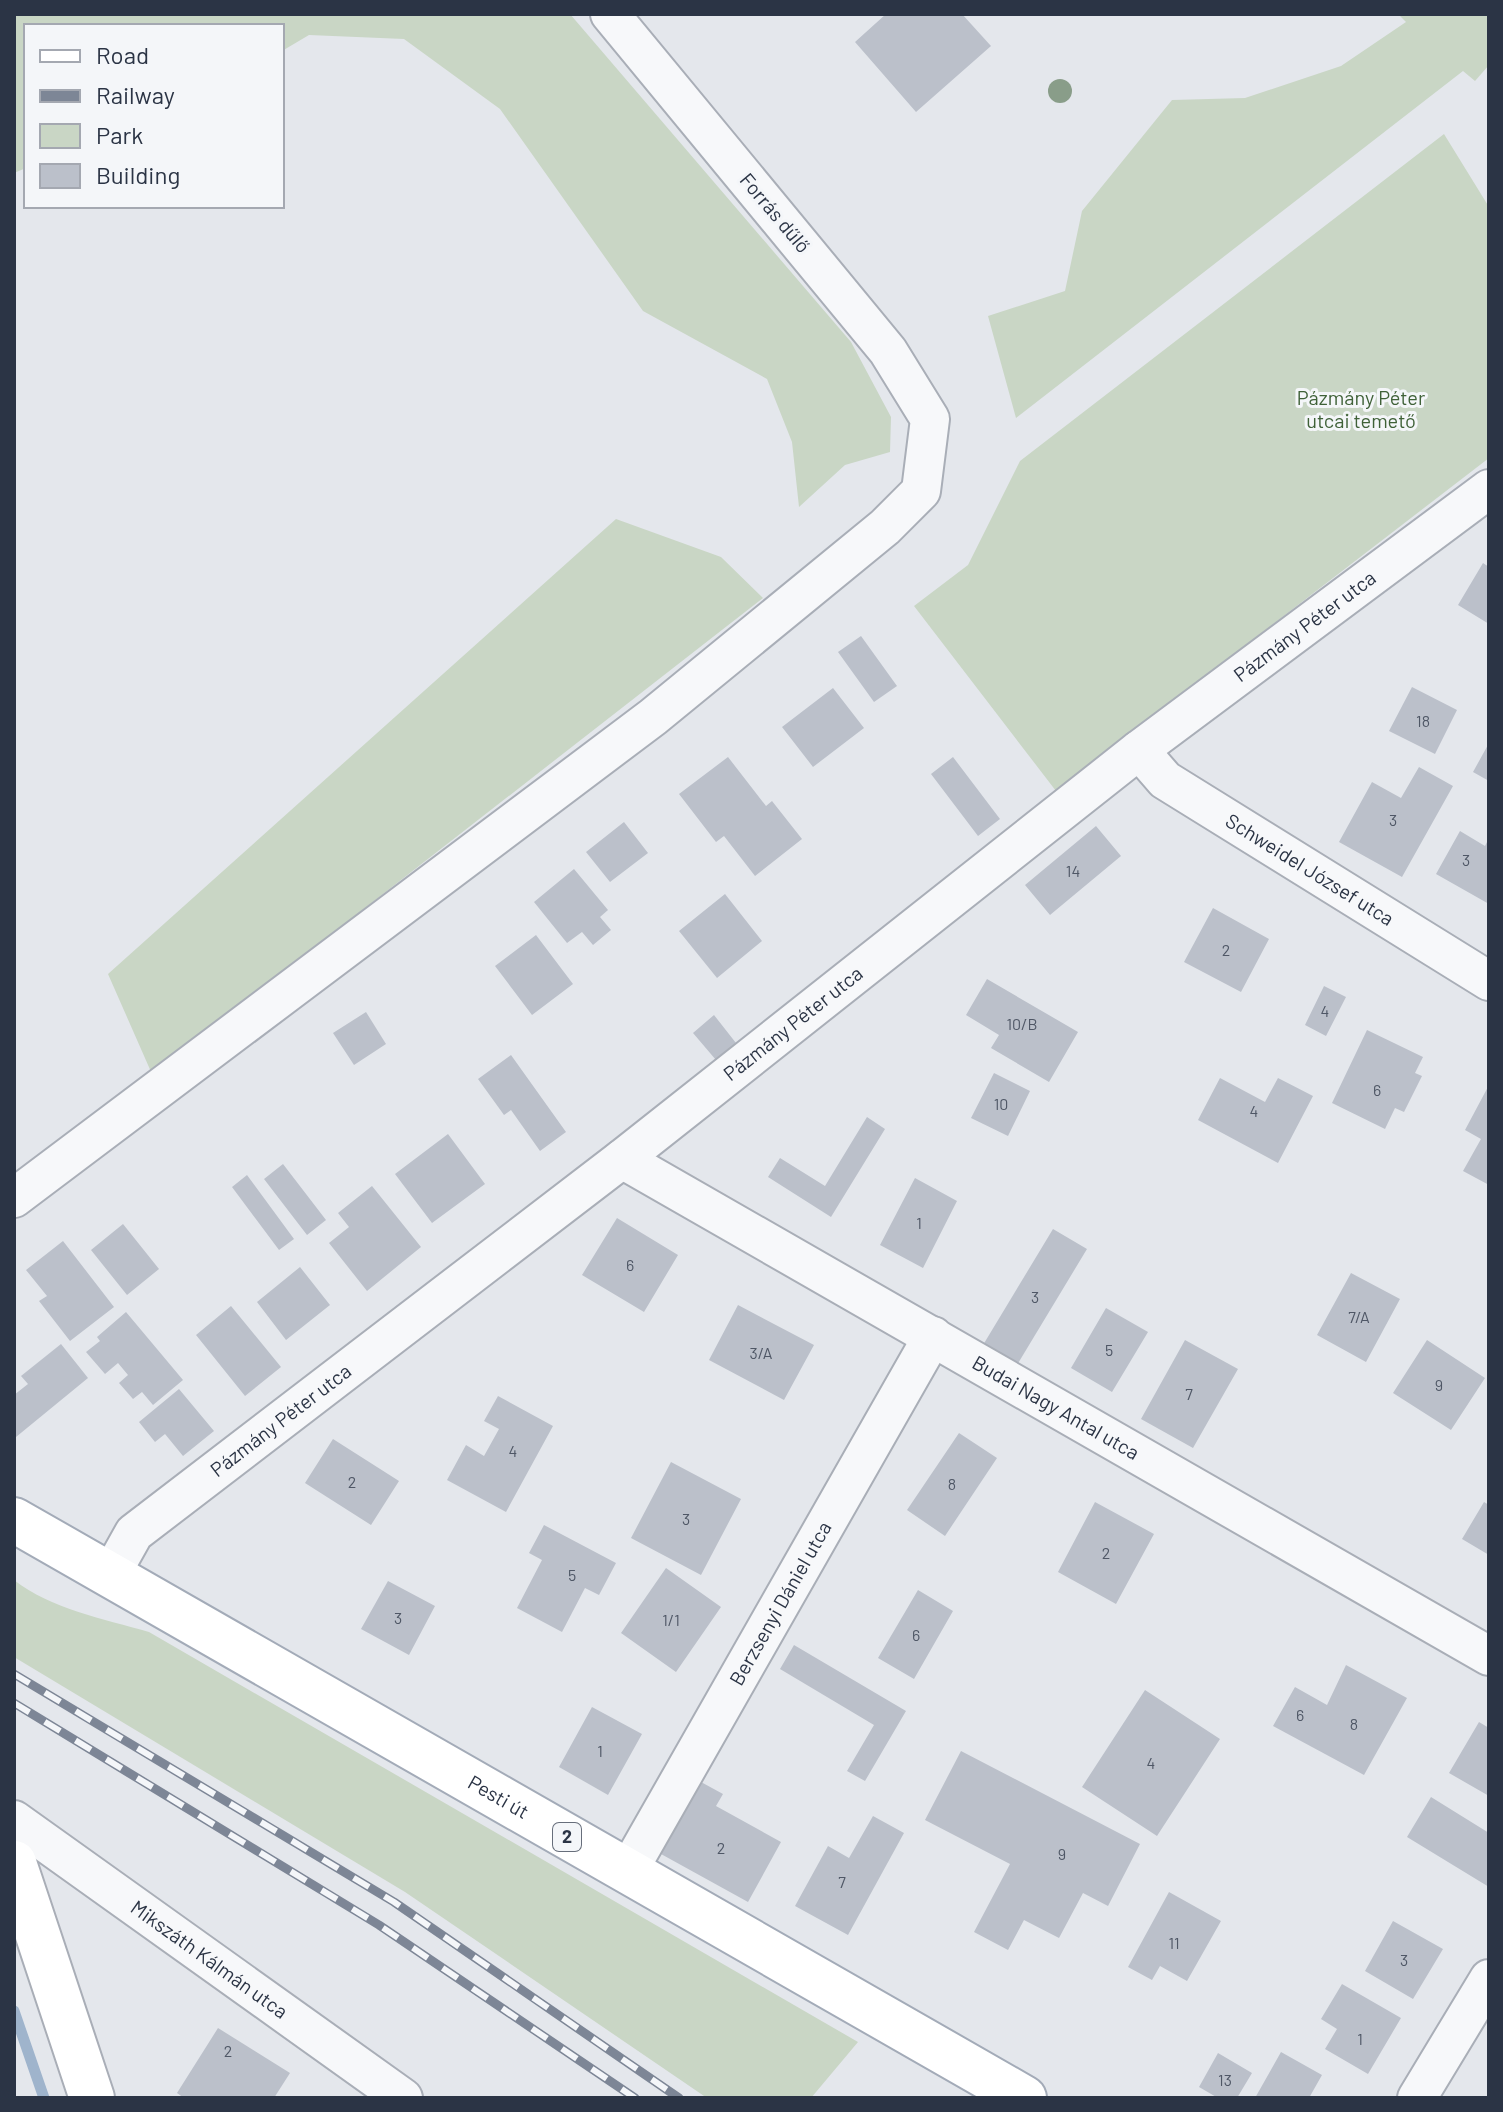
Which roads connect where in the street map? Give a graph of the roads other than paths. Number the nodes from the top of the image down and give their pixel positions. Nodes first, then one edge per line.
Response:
1 (610, 14) edge
2 (1489, 489) edge
3 (1139, 750) junction
4 (1489, 981) edge
5 (622, 1159) junction
6 (14, 1198) edge
7 (933, 1336) junction
8 (14, 1520) edge
9 (111, 1574) junction
10 (1489, 1656) edge
11 (14, 1820) edge
12 (14, 1863) edge
13 (628, 1871) junction
14 (1489, 1979) edge
15 (92, 2098) edge
16 (403, 2098) edge
17 (1024, 2098) edge
18 (1417, 2098) edge

1 - 6 street, Forrás dűlő
2 - 3 street, Pázmány Péter utca
3 - 4 street, Schweidel József utca
3 - 5 street, Pázmány Péter utca
5 - 7 street, Budai Nagy Antal utca
5 - 9 street, Pázmány Péter utca
7 - 10 street, Budai Nagy Antal utca
7 - 13 street, Berzsenyi Dániel utca
8 - 9 main road, Pesti út / 2
9 - 13 main road, Pesti út / 2
11 - 16 street, Mikszáth Kálmán utca
12 - 15 main road
13 - 17 main road, Pesti út / 2
14 - 18 street

